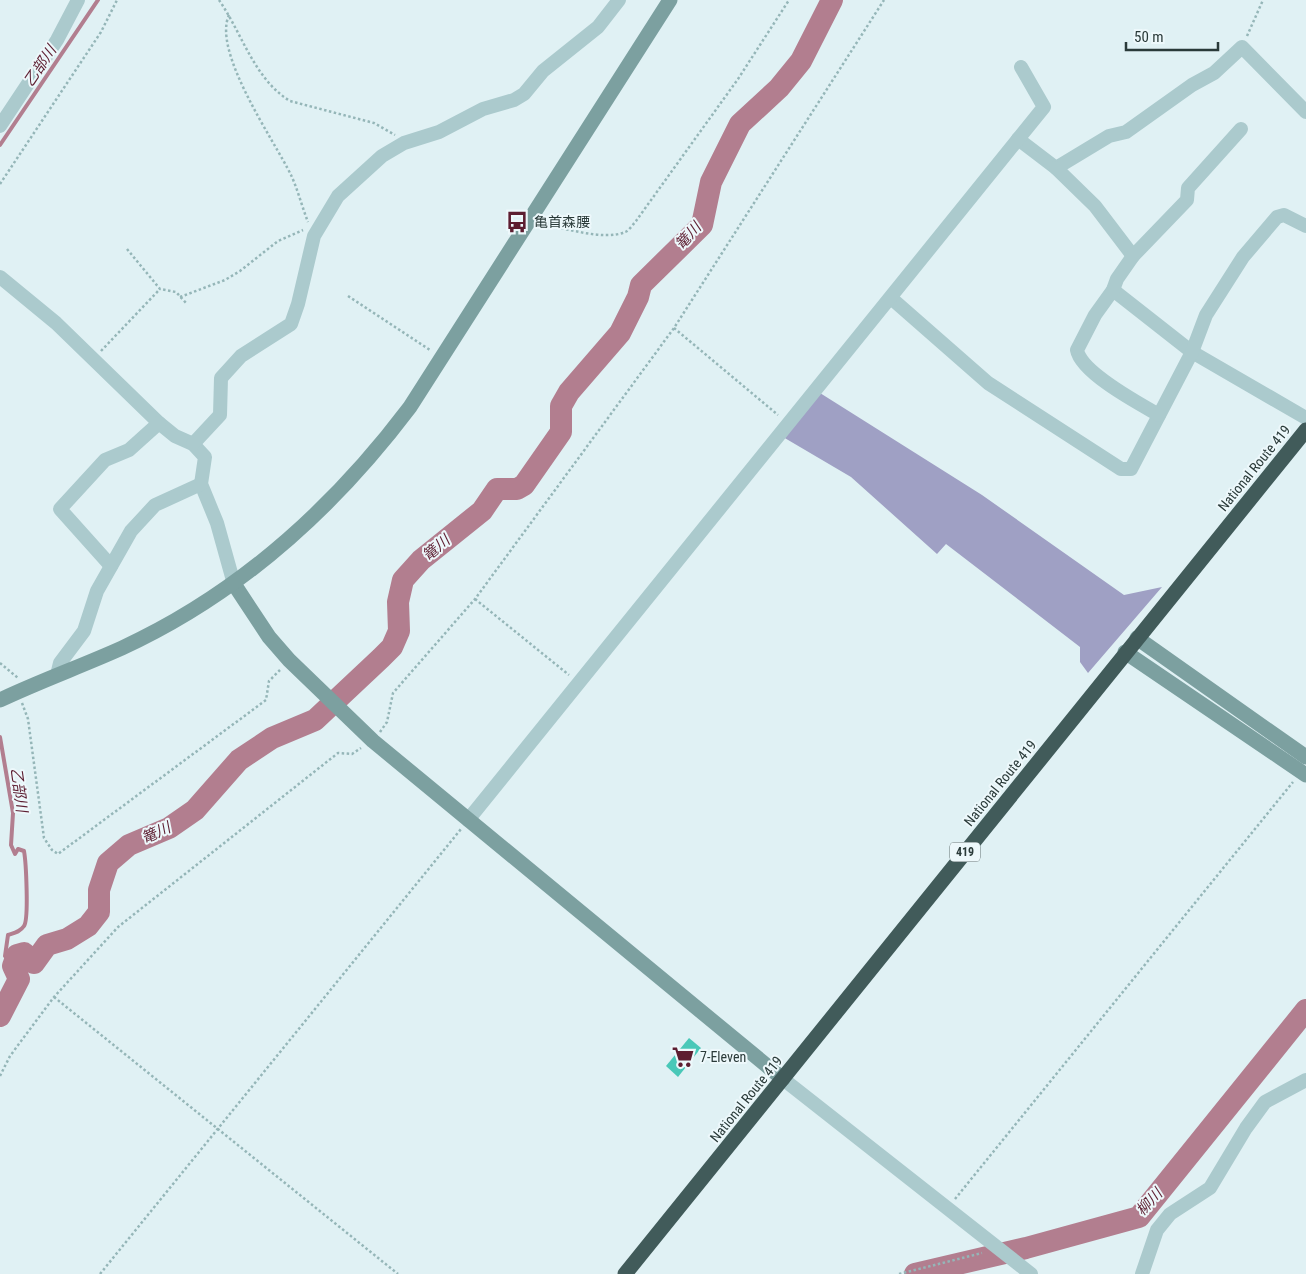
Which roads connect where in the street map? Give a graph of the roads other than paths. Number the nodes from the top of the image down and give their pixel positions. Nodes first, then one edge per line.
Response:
1 (78, 0) edge
2 (619, 0) edge
3 (670, 0) edge
4 (1021, 67) dead end
5 (1306, 112) edge
6 (0, 126) edge
7 (1241, 129) dead end
8 (1018, 139) junction
9 (1056, 168) junction
10 (1306, 226) edge
11 (1133, 256) junction
12 (0, 277) edge
13 (1113, 290) junction
14 (891, 298) junction
15 (1192, 352) junction
16 (1159, 415) junction
17 (1306, 418) edge
18 (159, 423) junction
19 (1306, 430) edge
20 (193, 444) junction
21 (201, 484) junction
22 (111, 566) junction
23 (234, 584) junction
24 (1137, 638) junction
25 (1125, 652) junction
26 (57, 675) junction
27 (0, 700) edge
28 (1305, 768) edge
29 (468, 820) junction
30 (783, 1079) junction
31 (1306, 1080) edge
32 (625, 1274) edge
33 (1031, 1274) edge
34 (1142, 1274) edge

1 - 6 street
2 - 20 street
3 - 23 street
4 - 8 street
5 - 9 street
7 - 11 street
8 - 9 street
8 - 14 street
9 - 11 street
10 - 15 street
11 - 13 street
12 - 18 street
13 - 15 street
13 - 16 street
14 - 16 street
14 - 29 street
15 - 16 street
15 - 17 street
18 - 20 street
18 - 22 street
19 - 24 highway, National Route 419 / 419
20 - 21 street
21 - 22 street
21 - 23 street
22 - 26 street
23 - 26 street
23 - 29 street
24 - 25 highway, National Route 419 / 419
24 - 28 street
25 - 28 street
25 - 30 highway, National Route 419 / 419
26 - 27 street
29 - 30 street
30 - 32 highway, National Route 419 / 419
30 - 33 street
31 - 34 street

